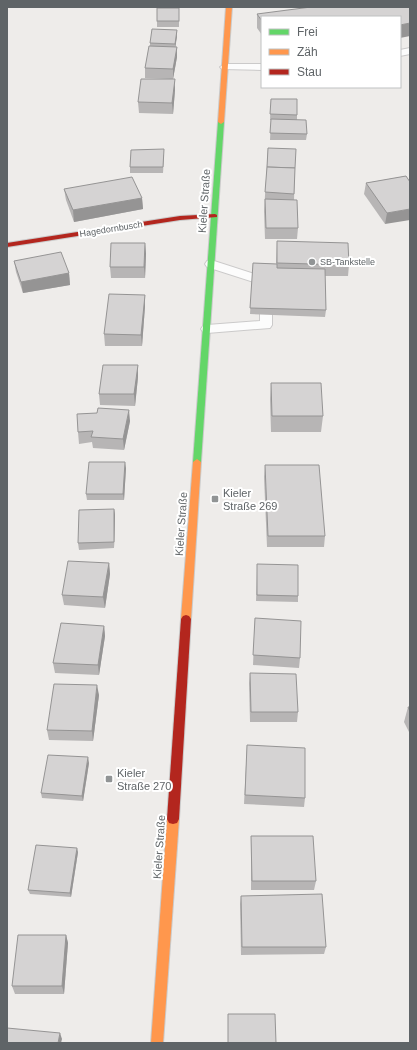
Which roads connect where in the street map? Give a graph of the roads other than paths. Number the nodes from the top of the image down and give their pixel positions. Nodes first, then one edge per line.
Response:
1 (229, 7) edge
2 (225, 67) junction
3 (261, 67) edge
4 (215, 216) junction
5 (7, 245) edge
6 (211, 264) junction
7 (206, 329) junction
8 (157, 1043) edge

1 - 2 main road, Kieler Straße
2 - 3 lane
2 - 4 main road, Kieler Straße
4 - 5 main road, Hagedornbusch
4 - 6 main road, Kieler Straße
6 - 7 main road, Kieler Straße
6 - 7 lane
7 - 8 main road, Kieler Straße

